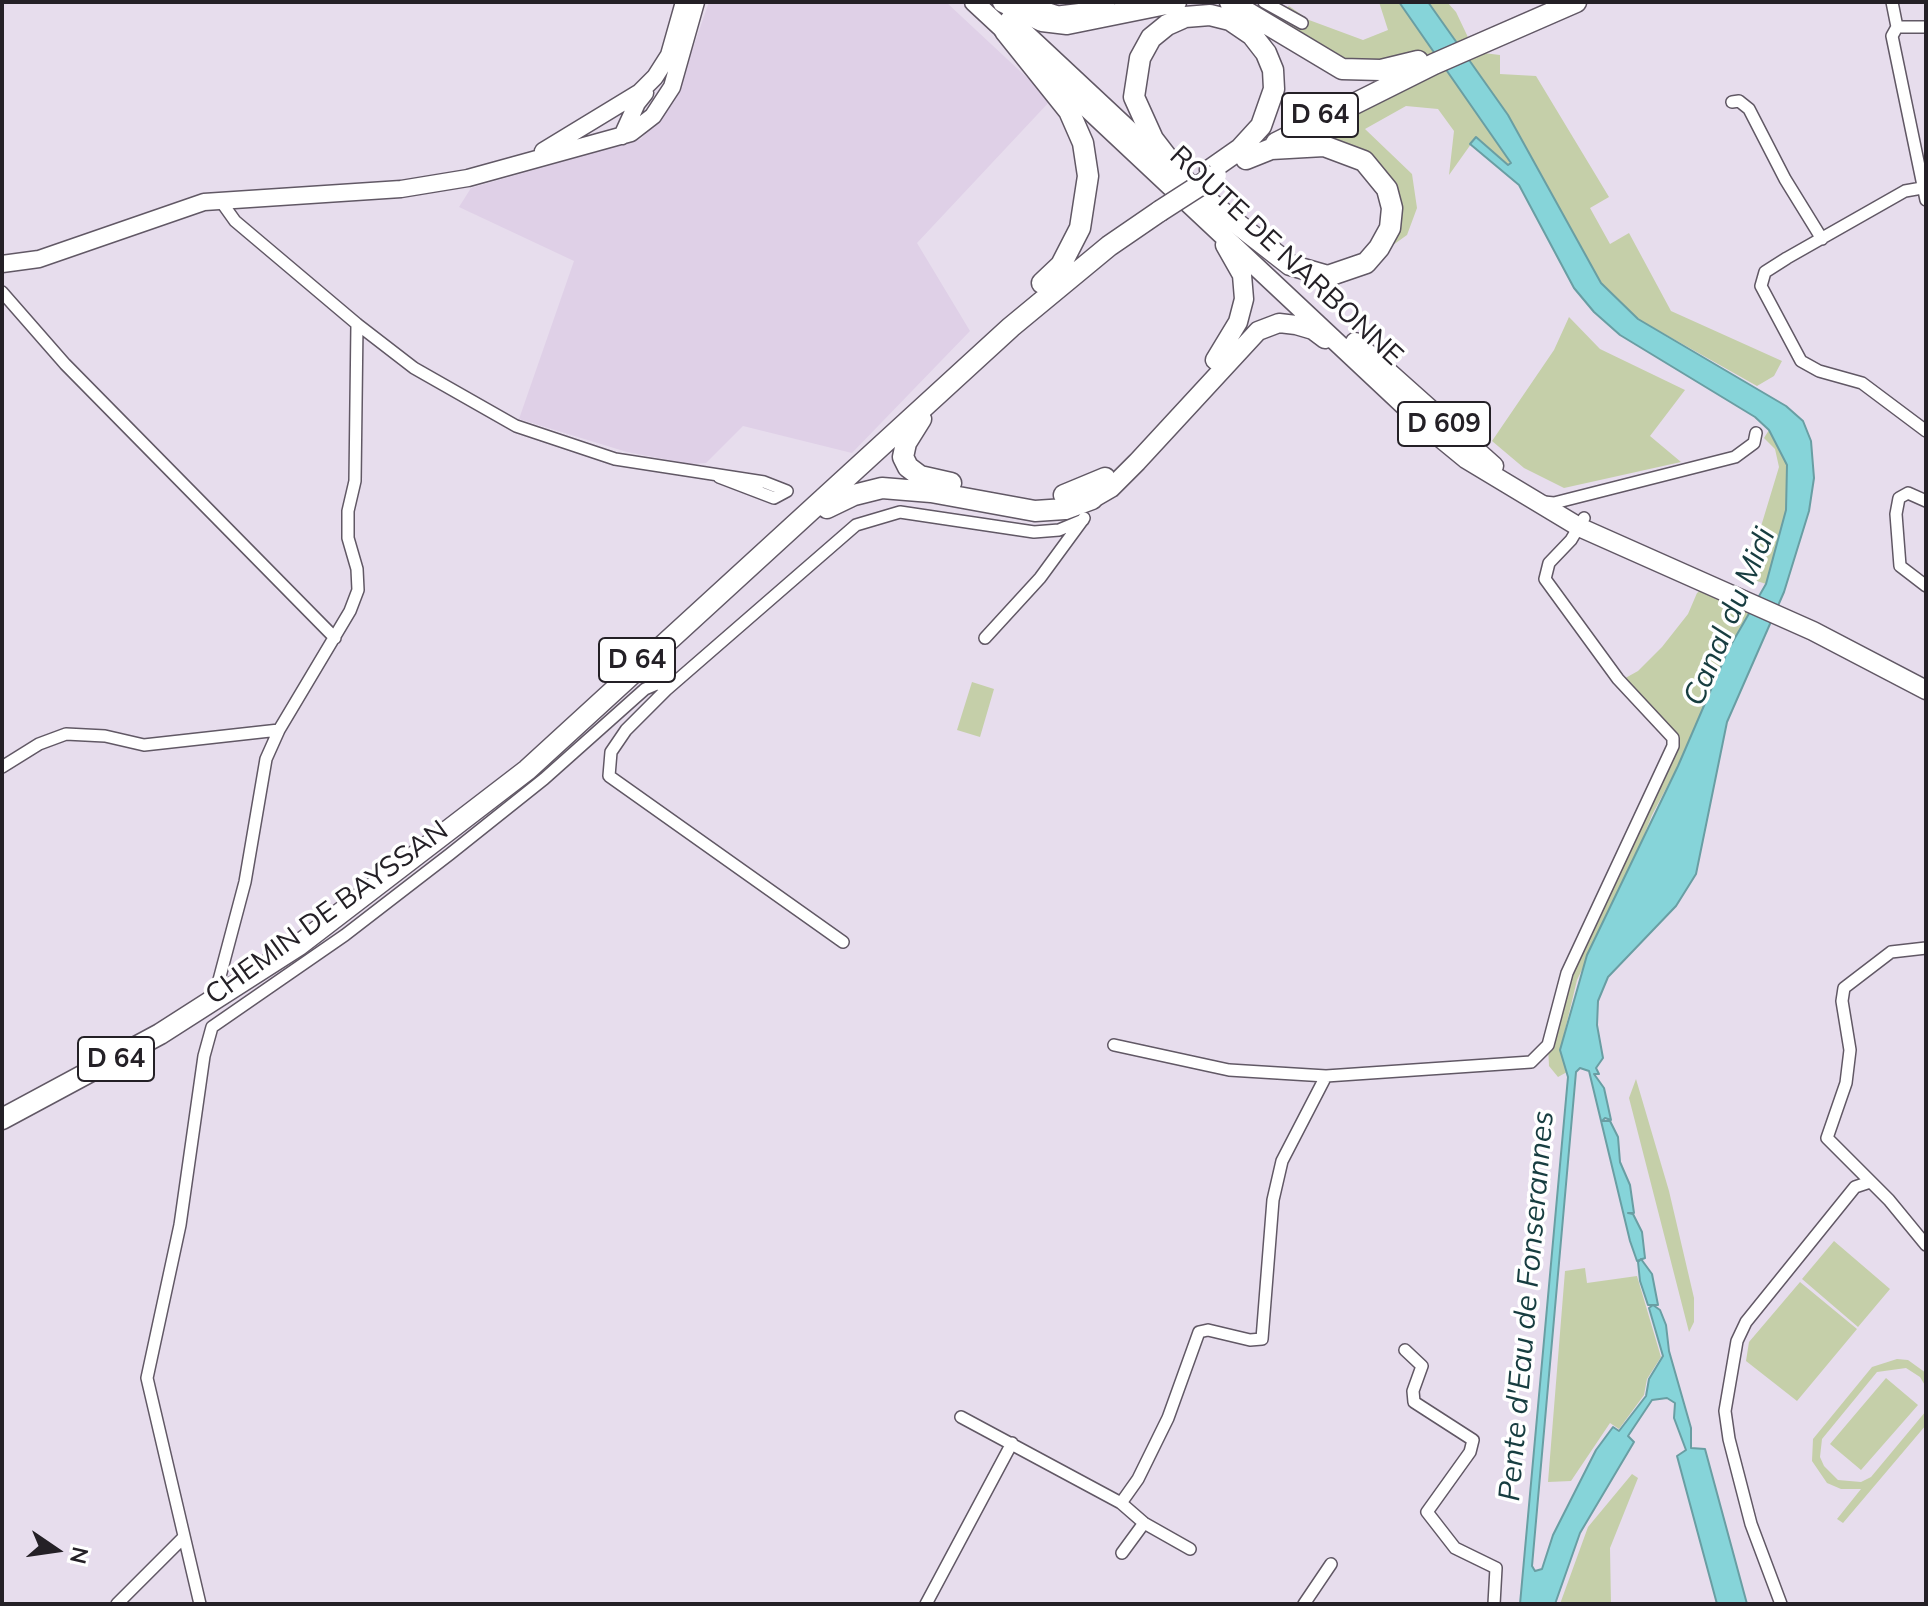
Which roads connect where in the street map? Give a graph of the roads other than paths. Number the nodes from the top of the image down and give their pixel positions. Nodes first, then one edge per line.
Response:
1 (684, 2) edge
2 (696, 2) edge
3 (974, 2) edge
4 (992, 2) edge
5 (1003, 2) edge
6 (1028, 2) edge
7 (1129, 2) edge
8 (1176, 2) edge
9 (1230, 2) edge
10 (1264, 2) edge
11 (1563, 2) edge
12 (1576, 2) edge
13 (1892, 2) edge
14 (1302, 23) dead end
15 (1897, 27) junction
16 (1925, 27) edge
17 (1005, 31) junction
18 (1477, 42) junction
19 (1432, 61) junction
20 (662, 70) junction
21 (1732, 102) dead end
22 (622, 136) junction
23 (1246, 159) junction
24 (525, 162) junction
25 (1213, 173) junction
26 (1190, 187) junction
27 (1924, 194) edge
28 (220, 200) junction
29 (1157, 208) junction
30 (1202, 214) junction
31 (1822, 239) junction
32 (2, 264) edge
33 (2, 292) edge
34 (357, 324) junction
35 (1011, 327) junction
36 (969, 354) junction
37 (1394, 396) junction
38 (1926, 431) edge
39 (1756, 433) dead end
40 (719, 477) junction
41 (1105, 478) joint
42 (1084, 496) junction
43 (1926, 501) edge
44 (1531, 502) junction
45 (1554, 503) junction
46 (1083, 520) junction
47 (1581, 522) junction
48 (1926, 586) edge
49 (728, 589) junction
50 (1790, 616) junction
51 (335, 638) junction
52 (985, 638) dead end
53 (1926, 680) edge
54 (666, 690) junction
55 (1926, 690) edge
56 (279, 730) junction
57 (2, 767) edge
58 (469, 814) junction
59 (843, 942) dead end
60 (1926, 948) edge
61 (226, 993) junction
62 (1114, 1045) dead end
63 (1326, 1076) junction
64 (2, 1119) edge
65 (1870, 1182) junction
66 (1926, 1245) edge
67 (1405, 1350) dead end
68 (961, 1417) dead end
69 (1012, 1443) junction
70 (1121, 1503) junction
71 (1144, 1523) junction
72 (183, 1538) junction
73 (1190, 1549) dead end
74 (1122, 1553) dead end
75 (1331, 1564) dead end
76 (117, 1604) edge
77 (200, 1604) edge
78 (926, 1604) edge
79 (1304, 1604) edge
80 (1494, 1604) edge
81 (1781, 1604) edge

1 - 20 street
2 - 22 street
3 - 17 main road, ROUTE DE NARBONNE / D 609
4 - 26 main road, ROUTE DE NARBONNE / D 609
5 - 8 highway
6 - 7 street
9 - 19 highway
10 - 14 street
11 - 18 highway, D 64
12 - 18 highway, D 64
13 - 15 street
15 - 16 street
15 - 27 street
17 - 30 main road, ROUTE DE NARBONNE / D 609
17 - 36 highway
18 - 19 highway, D 64
19 - 23 highway, D 64
19 - 25 highway, D 64
20 - 22 street
20 - 24 street
21 - 31 street
22 - 24 street
23 - 25 highway, D 64
23 - 26 highway
24 - 28 street
25 - 26 highway
25 - 29 highway, D 64, bridge
26 - 45 main road, ROUTE DE NARBONNE / D 609
27 - 31 street
28 - 32 street
28 - 34 street
29 - 35 highway, D 64
29 - 36 highway, D 64
30 - 37 main road, ROUTE DE NARBONNE / D 609
30 - 41 main road
31 - 38 street
33 - 51 street
34 - 40 street
34 - 51 street
35 - 42 highway
35 - 49 highway, D 64
36 - 58 highway, D 64
37 - 42 main road
37 - 44 main road, ROUTE DE NARBONNE / D 609
39 - 45 street
40 - 40 street
41 - 42 highway
42 - 46 street
42 - 49 highway
43 - 48 street
44 - 45 street
44 - 47 main road, ROUTE DE NARBONNE / D 609
45 - 47 main road, ROUTE DE NARBONNE / D 609
46 - 52 street
46 - 54 street
47 - 50 main road, ROUTE DE NARBONNE / D 609
47 - 63 street
49 - 58 highway, D 64
50 - 53 main road, ROUTE DE NARBONNE / D 609
50 - 55 main road, ROUTE DE NARBONNE / D 609
51 - 56 street
54 - 59 street
54 - 72 street, CHEMIN DE BAYSSAN
56 - 57 street
56 - 61 street
58 - 61 highway, D 64
60 - 65 street
61 - 64 highway, D 64
62 - 63 street
63 - 70 street
65 - 66 street
65 - 81 street
67 - 80 street
68 - 69 street
69 - 70 street
69 - 78 street
70 - 71 street
71 - 73 street
71 - 74 street
72 - 76 street
72 - 77 street, CHEMIN DE BAYSSAN
75 - 79 street

